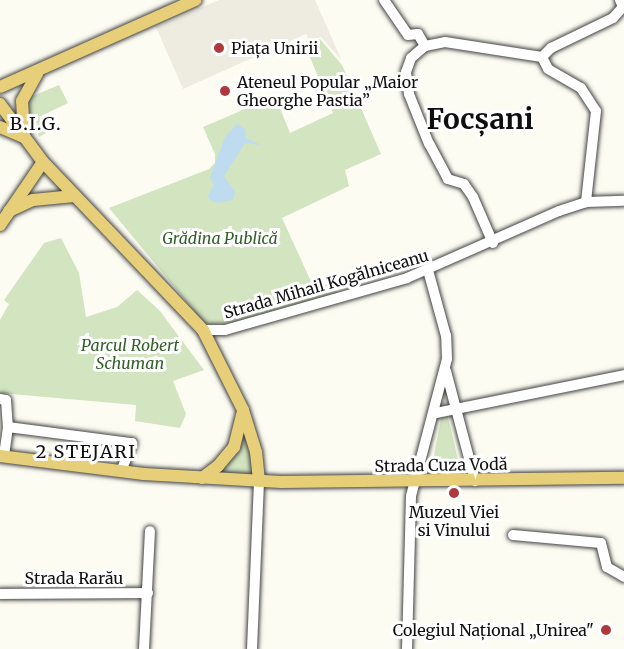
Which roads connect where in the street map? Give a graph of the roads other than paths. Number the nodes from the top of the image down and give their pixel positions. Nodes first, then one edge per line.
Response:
1 (195, 0) edge
2 (384, 0) edge
3 (620, 0) edge
4 (623, 7) edge
5 (425, 46) junction
6 (542, 57) junction
7 (40, 71) junction
8 (0, 87) edge
9 (0, 104) edge
10 (0, 127) edge
11 (24, 138) junction
12 (43, 162) junction
13 (74, 196) junction
14 (624, 201) edge
15 (586, 202) junction
16 (9, 211) junction
17 (0, 225) edge
18 (493, 243) junction
19 (428, 270) junction
20 (203, 330) junction
21 (446, 371) junction
22 (624, 375) edge
23 (0, 399) edge
24 (458, 409) junction
25 (243, 410) junction
26 (436, 413) junction
27 (8, 427) junction
28 (2, 456) edge
29 (122, 471) junction
30 (202, 478) junction
31 (624, 478) edge
32 (259, 481) junction
33 (475, 481) junction
34 (415, 482) junction
35 (150, 531) dead end
36 (513, 535) dead end
37 (624, 577) edge
38 (147, 593) junction
39 (0, 594) edge
40 (144, 649) edge
41 (252, 649) edge
42 (407, 649) edge

1 - 7 main road
2 - 5 street
3 - 4 street
4 - 6 street
5 - 6 street
5 - 18 street
6 - 15 street
7 - 8 main road
7 - 11 main road
9 - 11 main road
10 - 11 main road
11 - 12 main road
12 - 13 main road
12 - 16 main road
13 - 16 main road
13 - 20 main road
14 - 15 street, Strada Mihail Kogălniceanu
15 - 18 street, Strada Mihail Kogălniceanu
16 - 17 main road
18 - 19 street, Strada Mihail Kogălniceanu
19 - 20 street, Strada Mihail Kogălniceanu
19 - 21 street
20 - 25 main road
21 - 24 street
21 - 26 street
22 - 24 street
23 - 27 street
24 - 26 street
24 - 33 street
25 - 30 main road
25 - 32 main road
26 - 34 street
27 - 28 street
27 - 29 street
28 - 29 main road, Strada Cuza Vodă
29 - 30 main road, Strada Cuza Vodă
30 - 32 main road, Strada Cuza Vodă
31 - 33 main road, Strada Cuza Vodă
32 - 34 main road, Strada Cuza Vodă
32 - 41 street
33 - 34 main road, Strada Cuza Vodă
34 - 42 street
35 - 38 street, Strada Rarău
36 - 37 street
38 - 39 street, Strada Rarău
38 - 40 street, Strada Rarău

